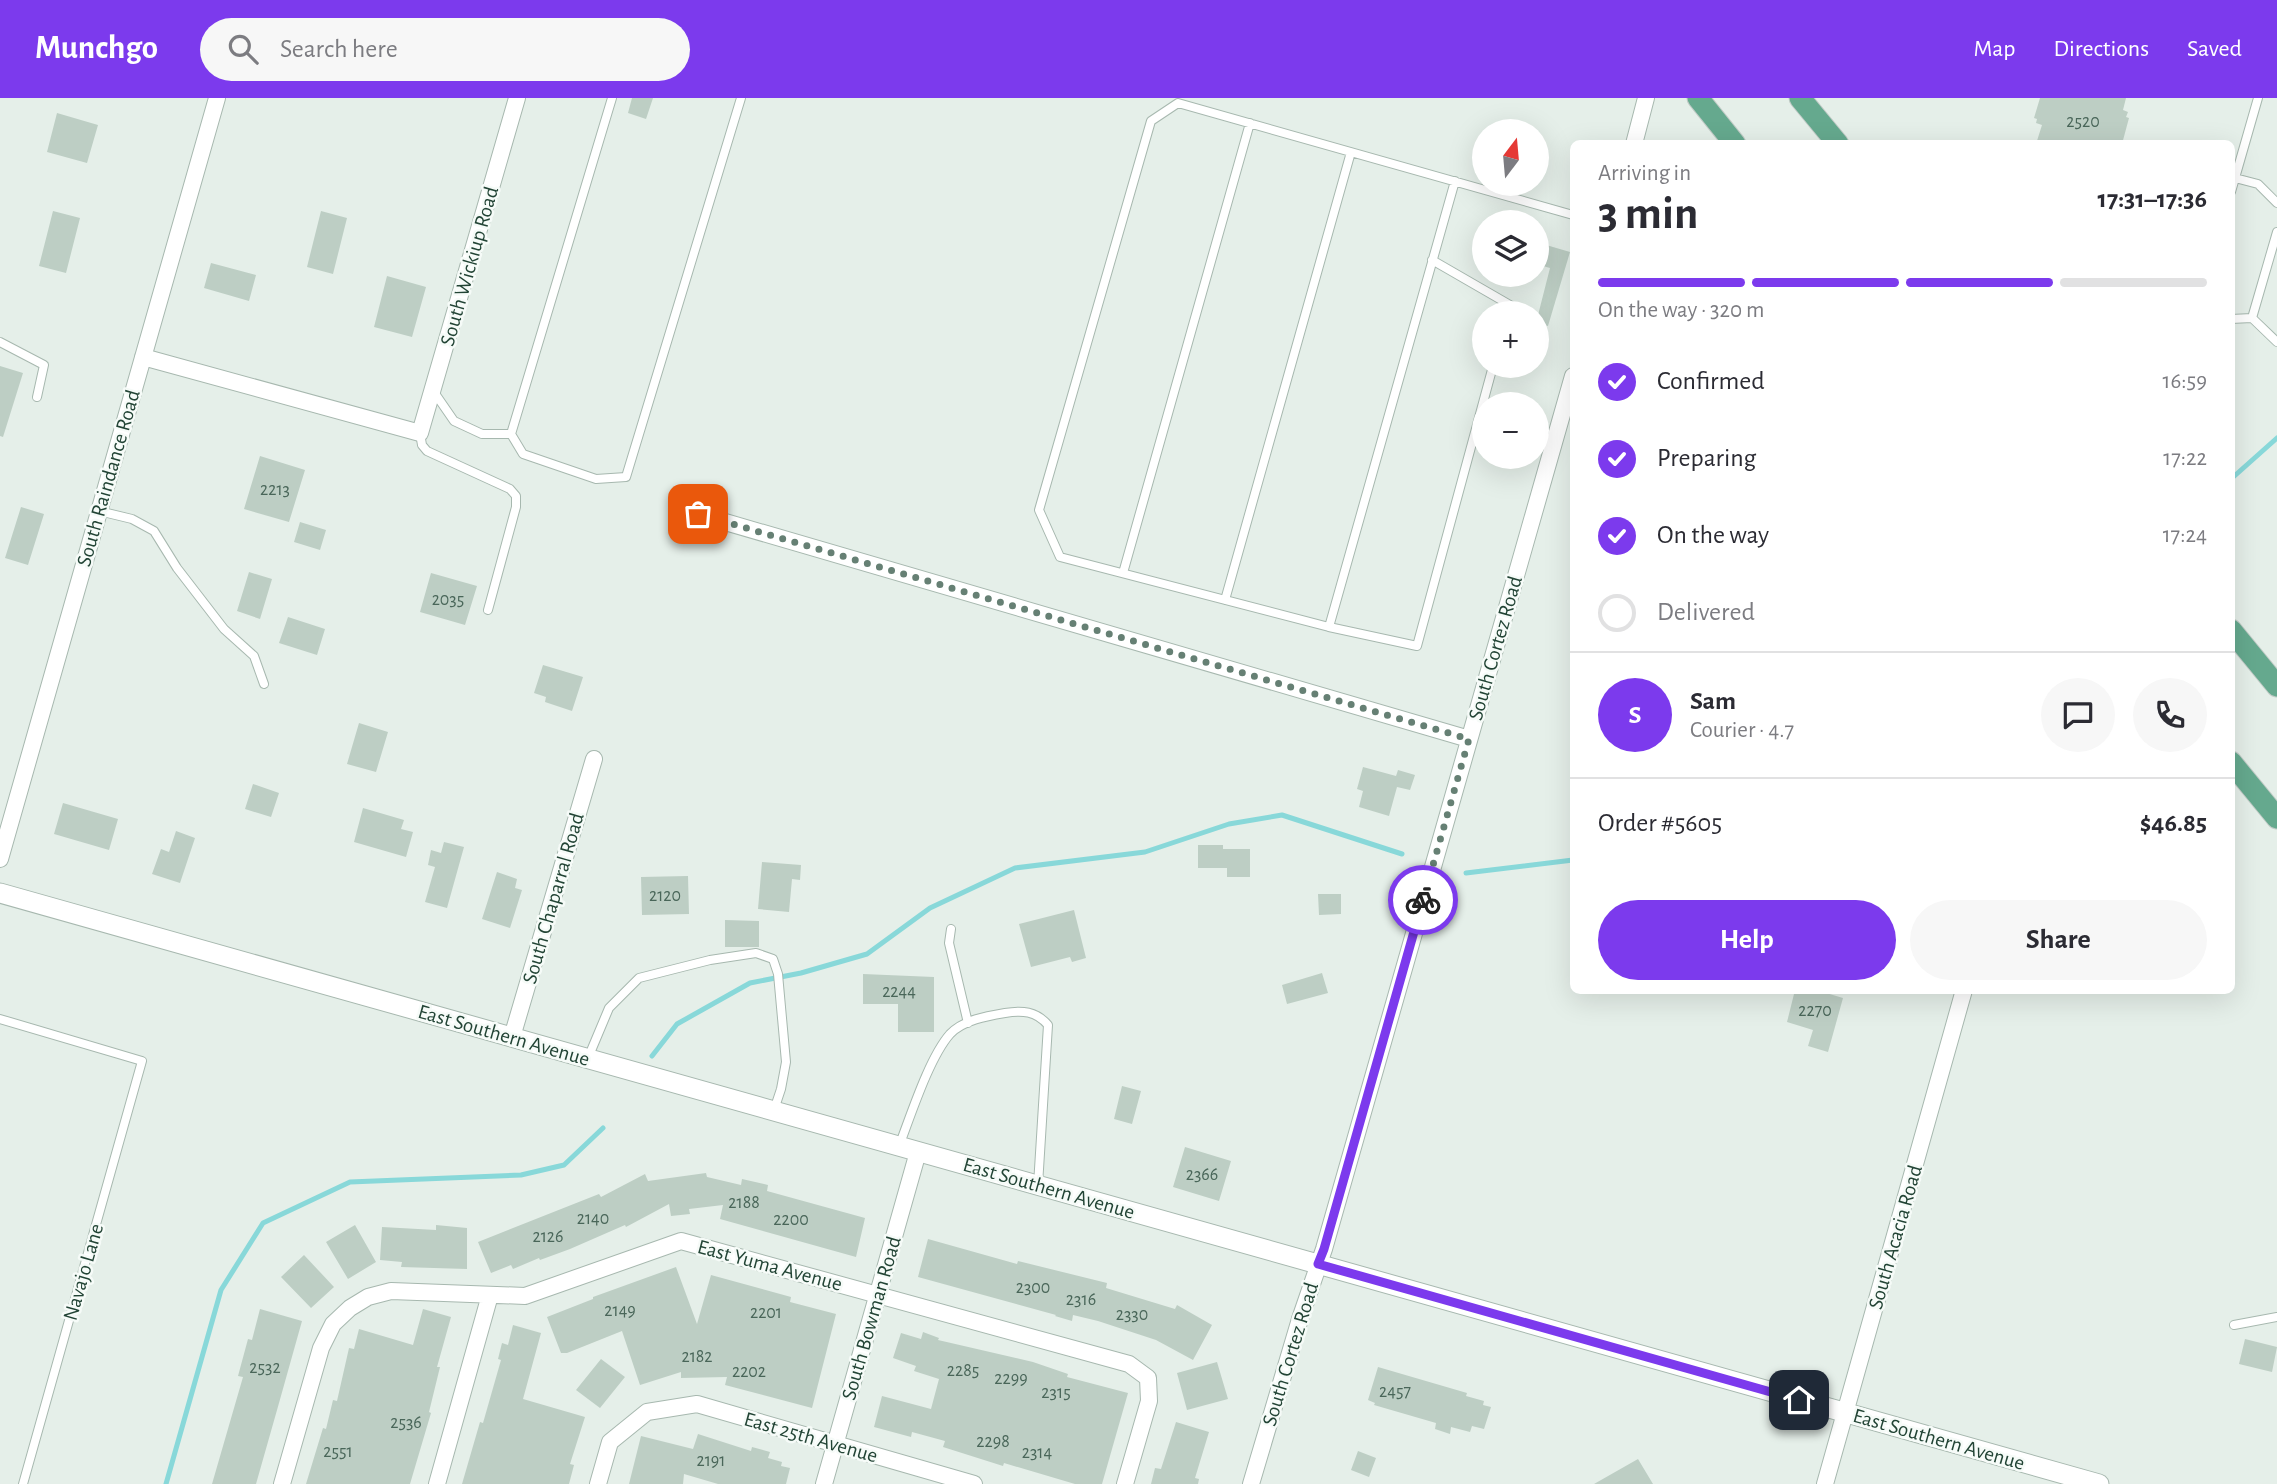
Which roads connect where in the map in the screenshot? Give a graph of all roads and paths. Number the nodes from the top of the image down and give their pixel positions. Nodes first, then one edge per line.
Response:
1 (217, 98) edge
2 (517, 98) edge
3 (612, 98) edge
4 (741, 98) edge
5 (1646, 98) edge
6 (1698, 98) edge
7 (1800, 98) edge
8 (2258, 98) edge
9 (1250, 123) junction
10 (1635, 140) edge
11 (1732, 140) edge
12 (1835, 140) edge
13 (1351, 152) junction
14 (2235, 178) joint
15 (1455, 181) junction
16 (2277, 203) edge
17 (1570, 214) edge
18 (2277, 232) edge
19 (1432, 260) junction
20 (1503, 301) edge
21 (2252, 318) junction
22 (2235, 319) edge
23 (0, 342) edge
24 (2277, 342) edge
25 (143, 357) junction
26 (1490, 378) edge
27 (1570, 386) edge
28 (433, 391) junction
29 (37, 397) dead end
30 (420, 433) junction
31 (511, 434) junction
32 (99, 511) junction
33 (698, 514) dead end
34 (1122, 573) junction
35 (1225, 600) junction
36 (488, 610) dead end
37 (1328, 627) junction
38 (2235, 635) edge
39 (264, 684) dead end
40 (2277, 686) edge
41 (1469, 739) junction
42 (594, 759) dead end
43 (2235, 767) edge
44 (2277, 818) edge
45 (0, 859) edge
46 (0, 893) edge
47 (951, 929) dead end
48 (1963, 994) edge
49 (0, 1019) edge
50 (968, 1023) junction
51 (512, 1037) junction
52 (588, 1058) junction
53 (774, 1111) junction
54 (899, 1146) junction
55 (918, 1152) junction
56 (1038, 1185) junction
57 (1318, 1264) junction
58 (490, 1295) junction
59 (878, 1295) junction
60 (2277, 1317) edge
61 (2234, 1325) dead end
62 (1846, 1413) junction
63 (835, 1444) junction
64 (23, 1484) edge
65 (282, 1484) edge
66 (436, 1484) edge
67 (598, 1484) edge
68 (824, 1484) edge
69 (974, 1484) edge
70 (1125, 1484) edge
71 (1251, 1484) edge
72 (1825, 1484) edge
73 (2099, 1484) edge

1 - 25 street, South Raindance Road
2 - 28 street, South Wickiup Road
3 - 31 lane
4 - 31 lane
5 - 10 street
6 - 11 main road
7 - 12 main road
8 - 14 lane
9 - 13 lane
9 - 34 lane
9 - 34 lane
13 - 15 lane
13 - 35 lane
14 - 16 lane
15 - 17 lane
15 - 19 lane
18 - 21 lane
19 - 20 lane
19 - 37 lane
21 - 22 lane
21 - 24 lane
23 - 29 lane
25 - 30 street
25 - 32 street, South Raindance Road
26 - 37 lane
27 - 41 street, South Cortez Road
28 - 30 street, South Wickiup Road
28 - 31 lane
30 - 36 lane
32 - 39 lane
32 - 45 street, South Raindance Road
33 - 41 street
34 - 35 lane
35 - 37 lane
38 - 40 main road
41 - 57 street, South Cortez Road
42 - 51 street, South Chaparral Road
43 - 44 main road
46 - 51 street, East Southern Avenue
47 - 50 lane
48 - 62 street, South Acacia Road
49 - 64 lane, Navajo Lane
50 - 54 lane
50 - 56 lane
51 - 52 street, East Southern Avenue
52 - 53 street, East Southern Avenue
52 - 53 lane
53 - 54 street, East Southern Avenue
54 - 55 street, East Southern Avenue
55 - 56 street, East Southern Avenue
55 - 59 street, South Bowman Road
56 - 57 street, East Southern Avenue
57 - 62 street, East Southern Avenue
57 - 71 street, South Cortez Road
58 - 59 street, East Yuma Avenue
58 - 65 street, East Yuma Avenue
58 - 66 street
59 - 63 street, South Bowman Road
59 - 70 street, East Yuma Avenue
60 - 61 lane
62 - 72 street, South Acacia Road
62 - 73 street, East Southern Avenue
63 - 67 street, East 25th Avenue
63 - 68 street, South Bowman Road
63 - 69 street, East 25th Avenue

